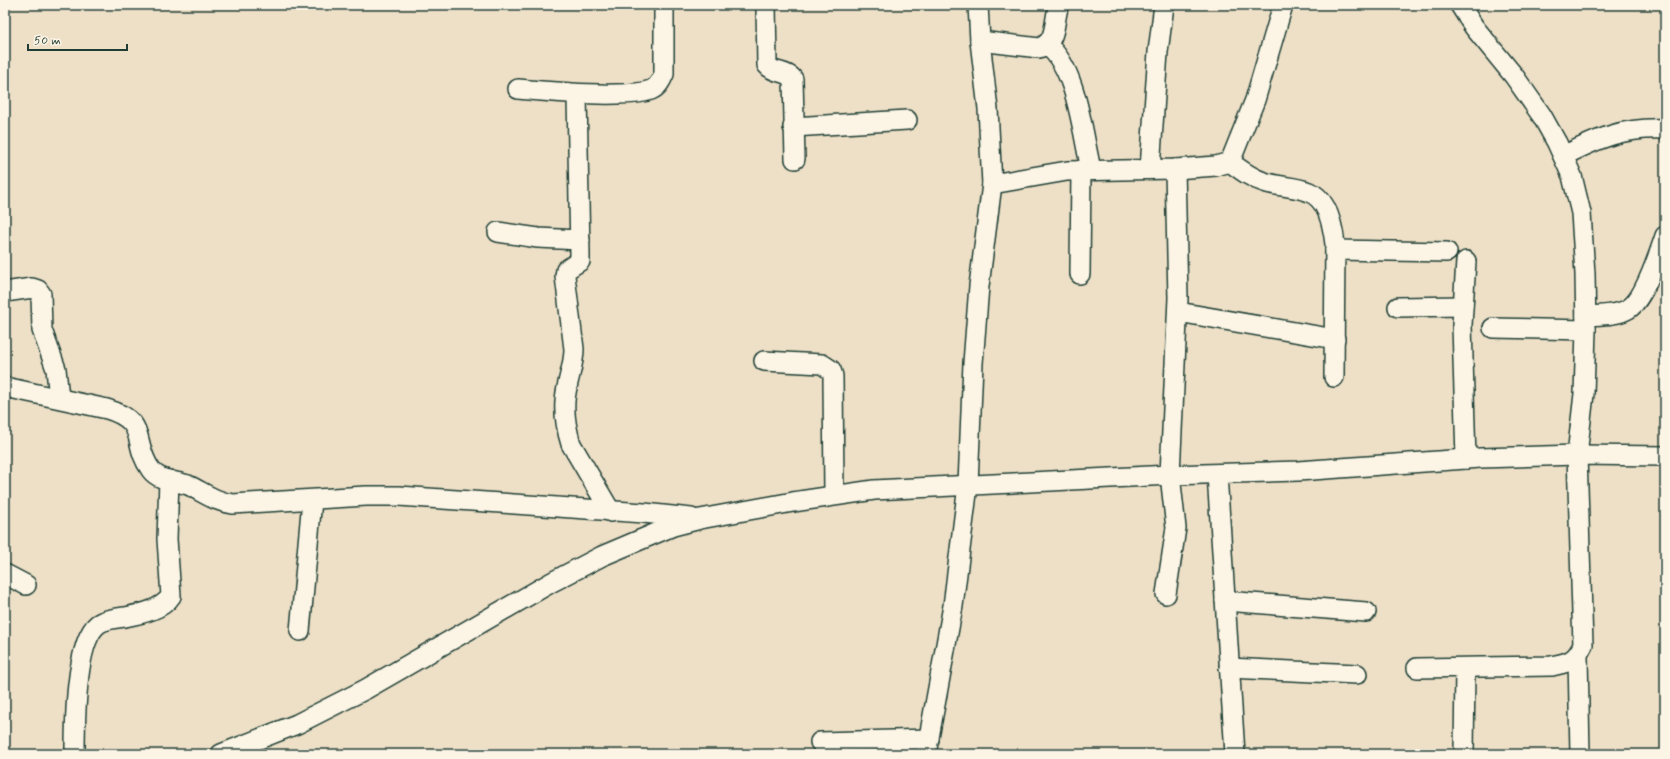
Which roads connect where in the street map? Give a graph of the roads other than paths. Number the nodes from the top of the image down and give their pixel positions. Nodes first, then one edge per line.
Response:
1 (664, 5) edge
2 (766, 5) edge
3 (978, 5) edge
4 (1059, 5) edge
5 (1164, 5) edge
6 (1283, 5) edge
7 (1460, 5) edge
8 (980, 41) junction
9 (1047, 45) junction
10 (518, 89) dead end
11 (577, 94) junction
12 (907, 120) dead end
13 (794, 127) junction
14 (1665, 129) edge
15 (1563, 156) junction
16 (795, 159) dead end
17 (1230, 162) junction
18 (1086, 169) junction
19 (1150, 169) junction
20 (1174, 169) junction
21 (992, 184) junction
22 (498, 232) dead end
23 (1665, 236) edge
24 (580, 240) junction
25 (1335, 250) junction
26 (1447, 252) dead end
27 (1466, 261) dead end
28 (1080, 274) dead end
29 (5, 292) edge
30 (1463, 306) junction
31 (1398, 307) dead end
32 (1178, 312) junction
33 (1586, 323) junction
34 (1493, 328) dead end
35 (1335, 339) junction
36 (764, 361) dead end
37 (1334, 377) dead end
38 (5, 387) edge
39 (59, 398) junction
40 (1577, 455) junction
41 (1665, 456) edge
42 (1466, 459) junction
43 (1217, 474) junction
44 (1170, 475) junction
45 (169, 480) junction
46 (968, 485) junction
47 (834, 496) junction
48 (312, 500) junction
49 (610, 512) junction
50 (700, 519) junction
51 (5, 574) edge
52 (26, 585) dead end
53 (1166, 594) dead end
54 (1225, 601) junction
55 (1366, 612) dead end
56 (300, 631) dead end
57 (1578, 657) junction
58 (1230, 668) junction
59 (1417, 668) dead end
60 (1464, 668) junction
61 (1357, 674) dead end
62 (820, 742) dead end
63 (927, 747) edge
64 (74, 754) edge
65 (221, 754) edge
66 (1235, 754) edge
67 (1464, 754) edge
68 (1580, 754) edge

1 - 11 street
2 - 13 street
3 - 8 street
4 - 9 street
5 - 19 street
6 - 17 street
7 - 15 street
8 - 9 street
8 - 21 street
9 - 18 street
10 - 11 street
11 - 24 street
12 - 13 street
13 - 16 street
14 - 15 street
15 - 33 street
17 - 20 street
17 - 25 street
18 - 19 street
18 - 21 street
18 - 28 street
19 - 20 street
20 - 32 street
21 - 46 street
22 - 24 street
23 - 33 street
24 - 49 street
25 - 26 street
25 - 35 street
27 - 30 street
29 - 39 street
30 - 31 street
30 - 42 street
32 - 35 street
32 - 44 street
33 - 34 street
33 - 40 street
35 - 37 street
36 - 47 street
38 - 39 street
39 - 45 street
40 - 41 street
40 - 42 street
40 - 57 street
42 - 43 street
43 - 44 street
43 - 54 street
44 - 46 street
44 - 53 street
45 - 48 street
45 - 64 street
46 - 47 street
46 - 63 street
47 - 50 street
48 - 49 street
48 - 56 street
49 - 50 street
50 - 65 street
51 - 52 street
54 - 55 street
54 - 58 street
57 - 60 street
57 - 68 street
58 - 61 street
58 - 66 street
59 - 60 street
60 - 67 street
62 - 63 street

